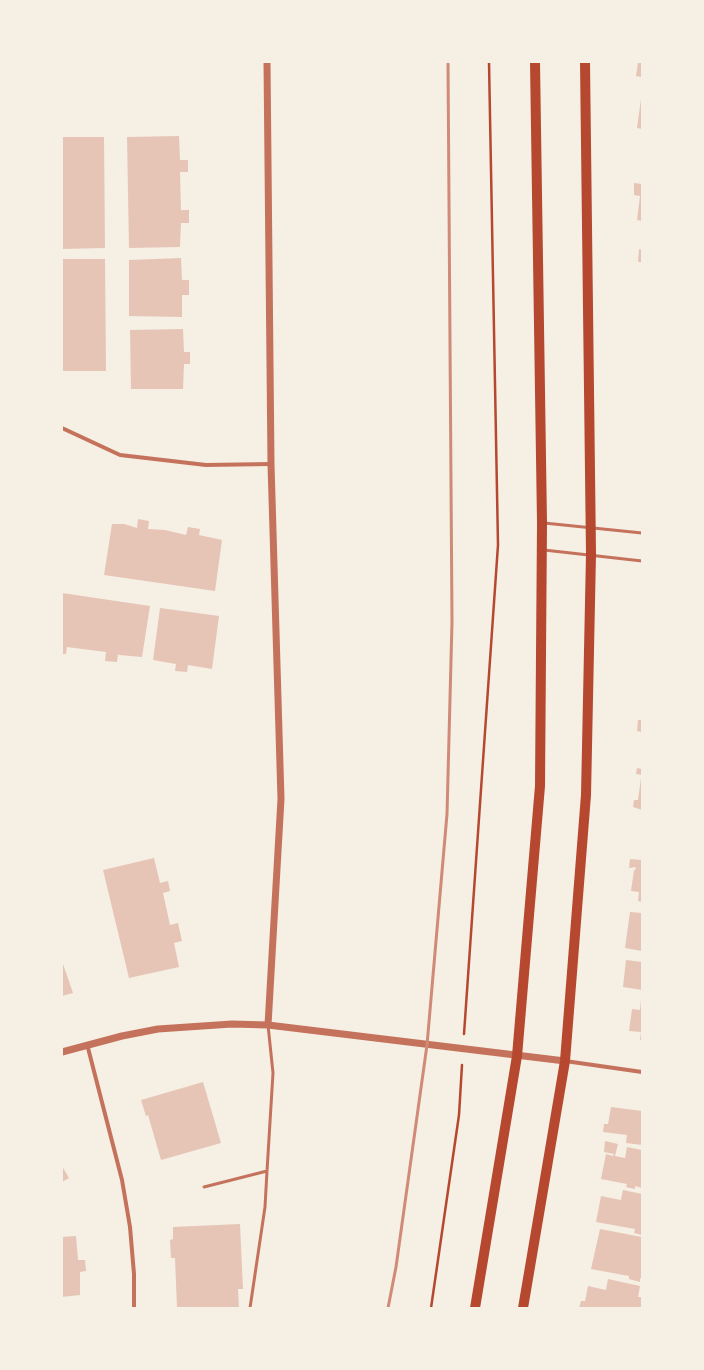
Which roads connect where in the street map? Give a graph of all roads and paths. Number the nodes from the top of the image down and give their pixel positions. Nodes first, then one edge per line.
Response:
1 (267, 62) edge
2 (489, 62) edge
3 (535, 62) edge
4 (585, 62) edge
5 (62, 428) edge
6 (270, 464) junction
7 (542, 523) junction
8 (591, 526) junction
9 (642, 533) edge
10 (543, 550) junction
11 (591, 554) junction
12 (642, 561) edge
13 (465, 1013) dead end
14 (268, 1026) junction
15 (86, 1044) junction
16 (62, 1052) edge
17 (517, 1056) junction
18 (566, 1061) junction
19 (642, 1072) edge
20 (461, 1091) dead end
21 (267, 1171) junction
22 (204, 1187) dead end
23 (134, 1308) edge
24 (250, 1308) edge
25 (431, 1308) edge
26 (475, 1308) edge
27 (523, 1308) edge

1 - 6 street
2 - 13 path
3 - 7 main road
4 - 8 main road
5 - 6 street
6 - 14 street
7 - 8 lane
7 - 10 main road
8 - 9 lane
8 - 11 main road
10 - 11 lane
10 - 17 main road
11 - 12 lane
11 - 18 main road
14 - 15 street
14 - 17 street
14 - 21 lane
15 - 16 street
15 - 23 street
17 - 18 street
17 - 26 main road
18 - 19 street
18 - 27 main road
20 - 25 path
21 - 22 lane
21 - 24 lane

